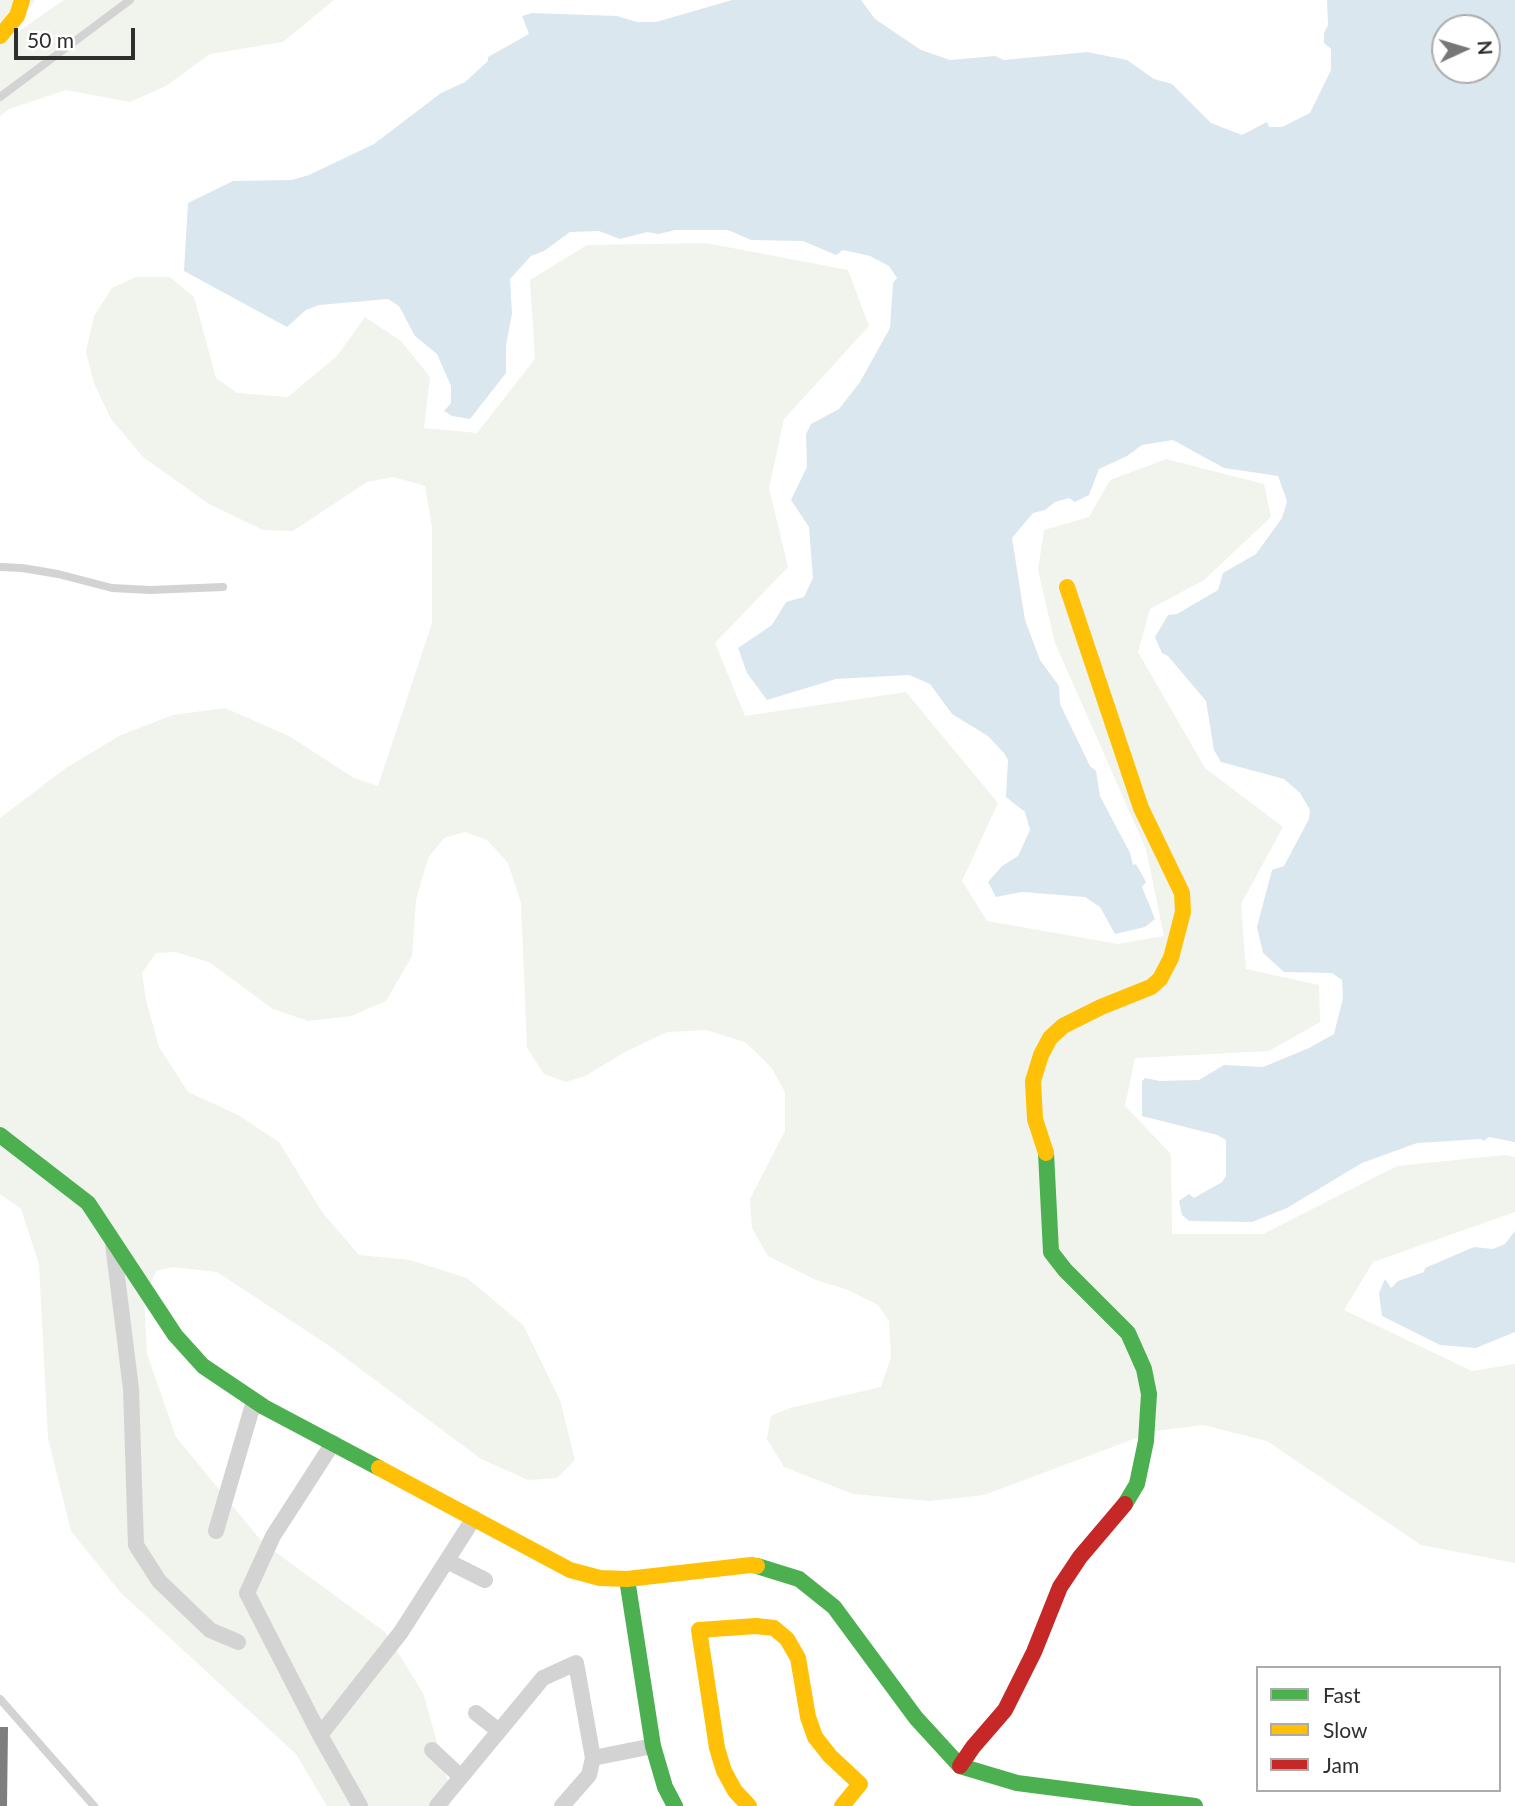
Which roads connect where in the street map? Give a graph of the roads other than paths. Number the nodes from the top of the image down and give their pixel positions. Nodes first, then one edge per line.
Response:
1 (22, 0) edge
2 (130, 0) edge
3 (0, 36) edge
4 (0, 97) edge
5 (0, 567) edge
6 (223, 587) dead end
7 (1067, 587) dead end
8 (0, 1135) edge
9 (113, 1241) junction
10 (254, 1401) junction
11 (333, 1443) junction
12 (474, 1518) junction
13 (216, 1531) dead end
14 (447, 1561) junction
15 (627, 1579) junction
16 (485, 1580) dead end
17 (238, 1642) dead end
18 (1, 1700) edge
19 (476, 1713) dead end
20 (499, 1731) junction
21 (320, 1735) junction
22 (653, 1746) junction
23 (432, 1750) dead end
24 (593, 1758) junction
25 (960, 1766) junction
26 (461, 1777) junction
27 (94, 1806) edge
28 (360, 1806) edge
29 (437, 1806) edge
30 (562, 1806) edge
31 (675, 1806) edge
32 (749, 1806) edge
33 (842, 1806) edge
34 (1195, 1806) edge

1 - 3 street
2 - 4 lane
5 - 6 lane
7 - 25 street
8 - 9 street
9 - 10 street
9 - 17 street
10 - 11 street
10 - 13 street
11 - 12 street
11 - 21 street
12 - 14 street
12 - 15 street
14 - 16 street
14 - 21 street
15 - 22 street
15 - 25 street
18 - 27 lane
19 - 20 street
20 - 24 street
20 - 26 street
21 - 28 street
22 - 24 street
22 - 31 street
23 - 26 street
24 - 30 street
25 - 34 street
26 - 29 street
32 - 33 street

